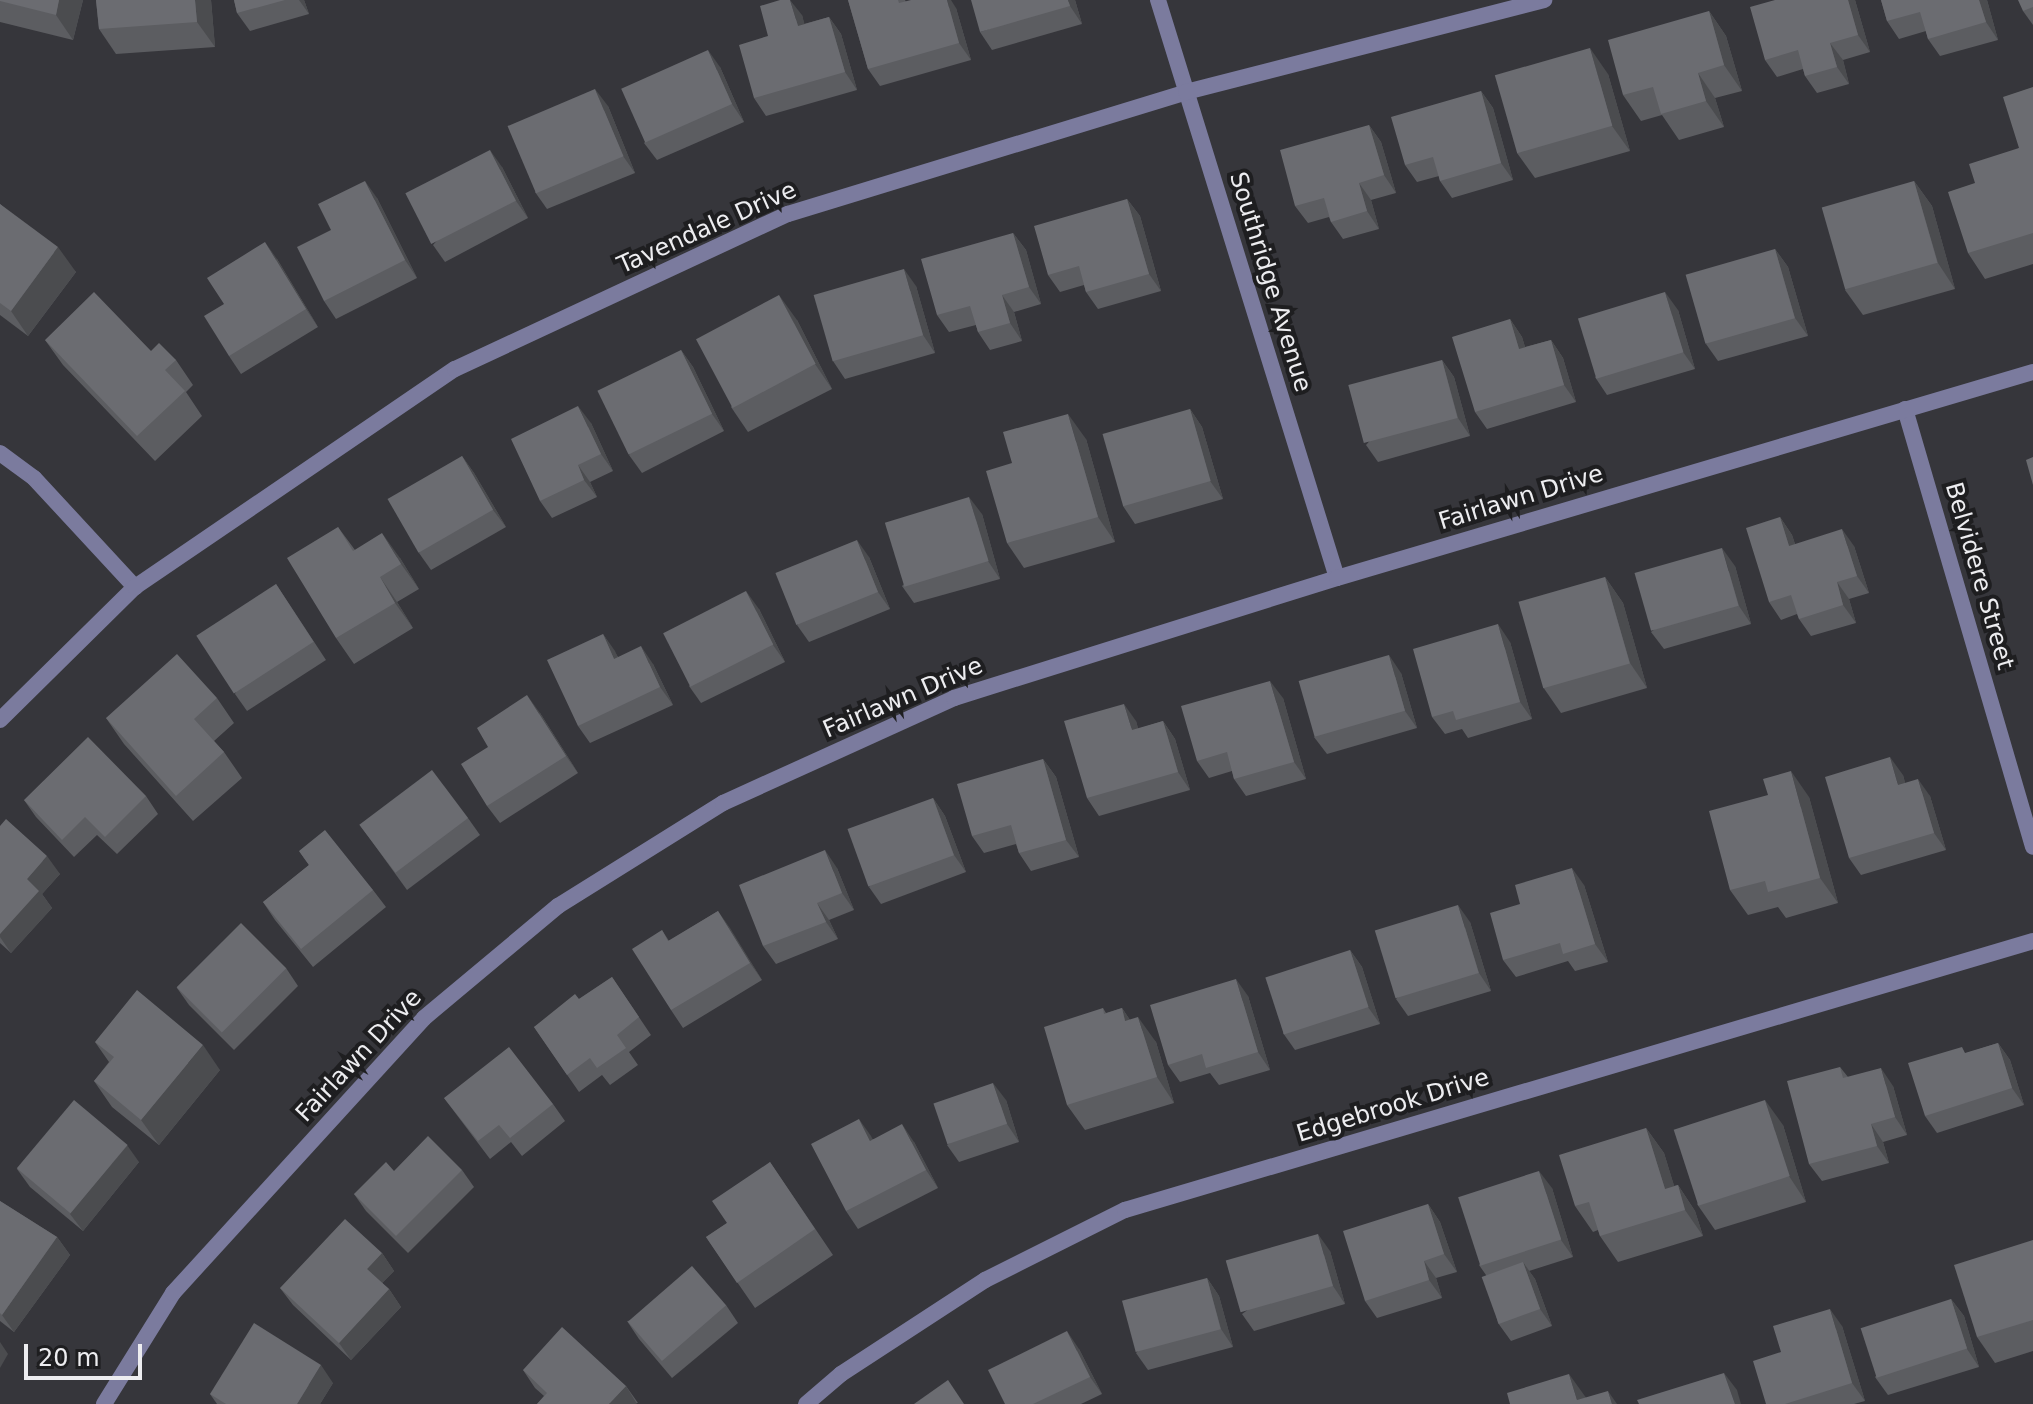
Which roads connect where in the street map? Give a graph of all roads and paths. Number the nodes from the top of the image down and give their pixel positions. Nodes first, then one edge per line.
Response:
1 (1158, 0) edge
2 (1544, 0) edge
3 (1186, 92) junction
4 (2033, 372) edge
5 (1905, 409) junction
6 (0, 453) edge
7 (1337, 578) junction
8 (135, 587) junction
9 (0, 720) edge
10 (2033, 847) edge
11 (2033, 941) edge
12 (104, 1404) edge
13 (806, 1404) edge

1 - 3 street, Southridge Avenue
2 - 3 street, Tavendale Drive
3 - 7 street, Southridge Avenue
3 - 8 street, Tavendale Drive
4 - 5 street, Fairlawn Drive
5 - 7 street, Fairlawn Drive
5 - 10 street, Belvidere Street
6 - 8 street
7 - 12 street, Fairlawn Drive
8 - 9 street, Tavendale Drive
11 - 13 street, Edgebrook Drive

